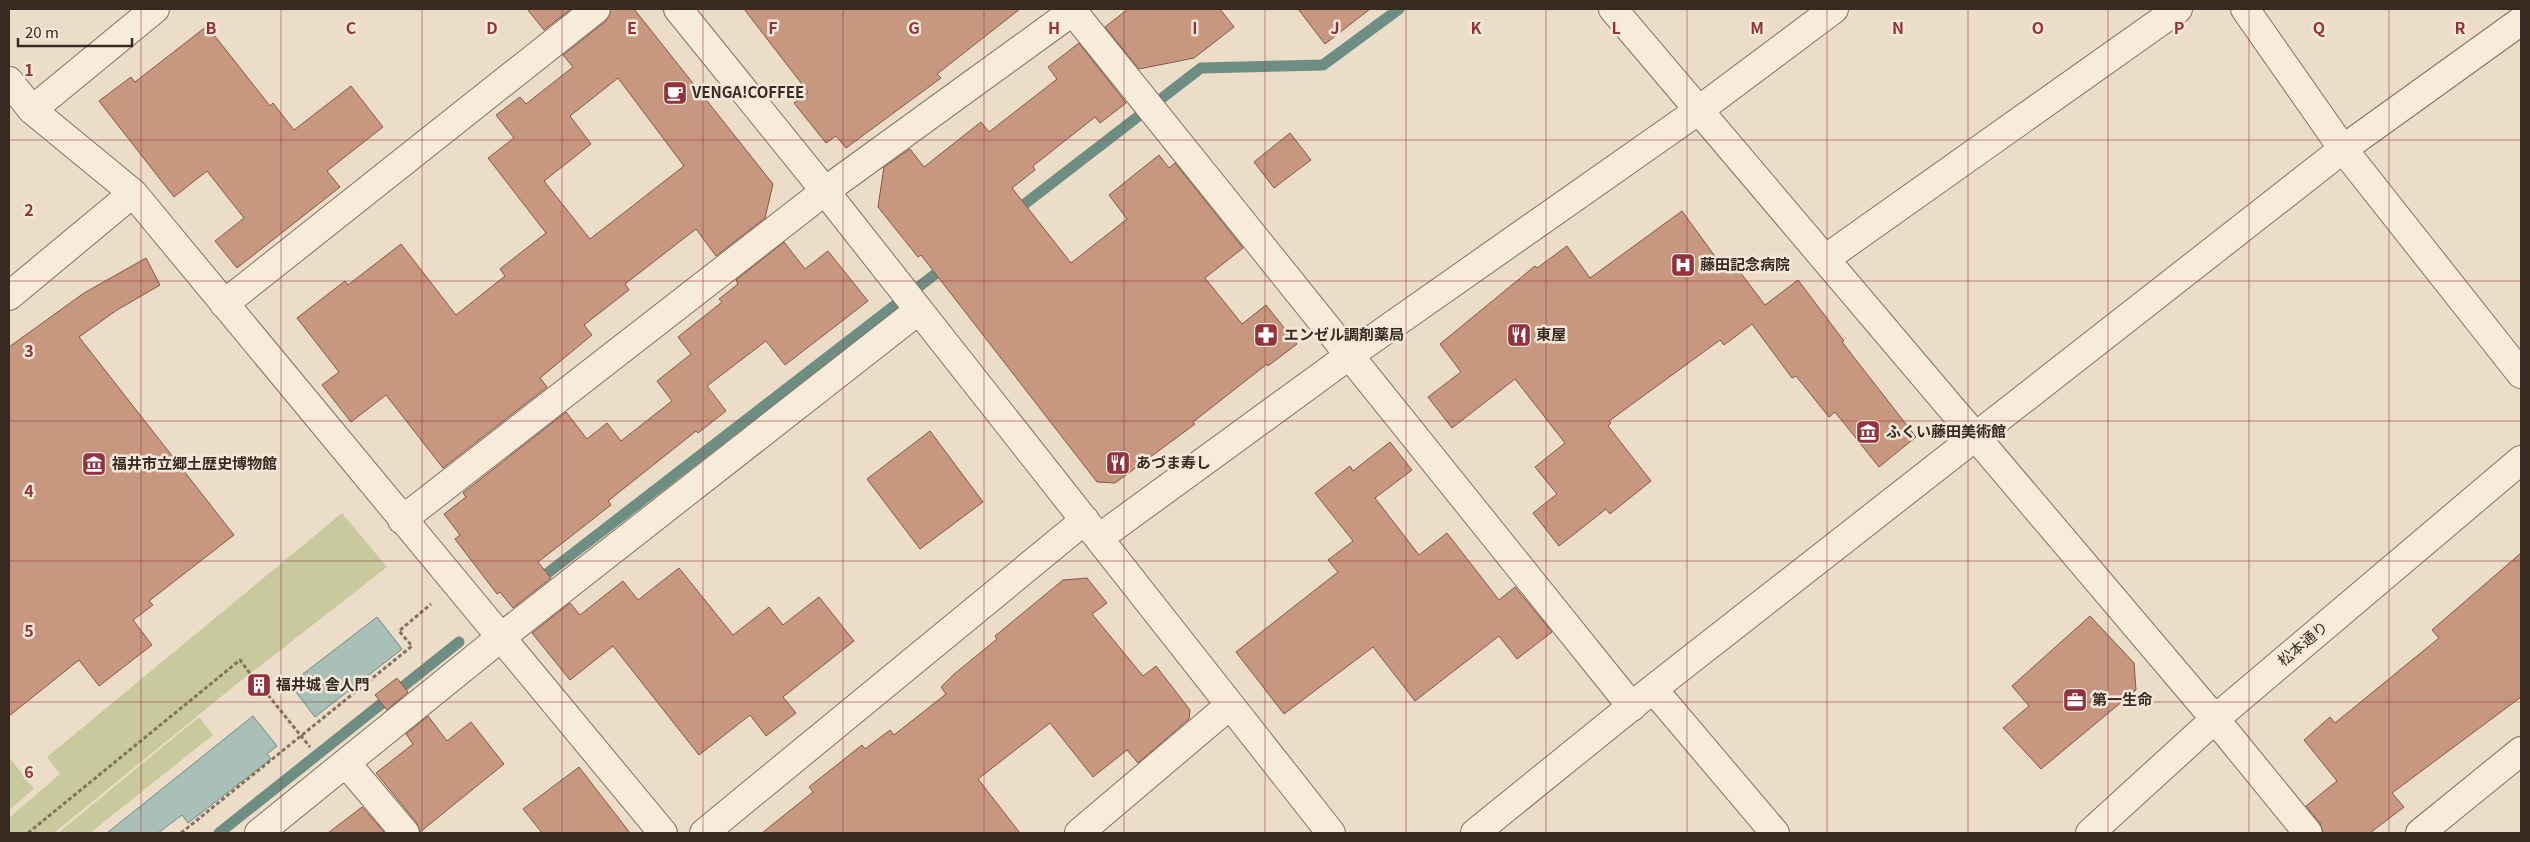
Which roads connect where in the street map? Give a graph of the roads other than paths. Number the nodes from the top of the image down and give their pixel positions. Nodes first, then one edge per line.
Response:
1 (155, 9) edge
2 (596, 9) edge
3 (678, 9) edge
4 (1613, 9) edge
5 (1834, 9) edge
6 (2178, 9) edge
7 (2245, 9) edge
8 (1073, 10) edge
9 (2521, 21) edge
10 (9, 82) edge
11 (32, 110) junction
12 (1699, 110) junction
13 (2343, 149) junction
14 (824, 191) junction
15 (133, 193) junction
16 (1825, 259) junction
17 (9, 296) edge
18 (908, 298) junction
19 (224, 304) junction
20 (1350, 354) junction
21 (2521, 374) edge
22 (1976, 437) junction
23 (2521, 460) edge
24 (402, 520) junction
25 (1092, 529) junction
26 (500, 638) junction
27 (1653, 689) junction
28 (1230, 705) junction
29 (1632, 707) junction
30 (2215, 719) junction
31 (2521, 751) edge
32 (346, 763) junction
33 (259, 833) edge
34 (405, 833) edge
35 (663, 833) edge
36 (704, 833) edge
37 (1079, 833) edge
38 (1331, 833) edge
39 (1475, 833) edge
40 (1775, 833) edge
41 (2090, 833) edge
42 (2308, 833) edge
43 (2420, 833) edge

1 - 11 street
2 - 19 street
3 - 14 street
4 - 12 street
5 - 12 street
6 - 16 street
7 - 13 street
8 - 14 street
8 - 20 street
9 - 13 street
10 - 11 street
11 - 15 street
12 - 16 street
12 - 20 street
13 - 21 street
13 - 22 street
14 - 18 street
14 - 24 street
15 - 17 street
15 - 19 street
16 - 22 street
18 - 25 street
18 - 26 street
19 - 24 street
20 - 25 street
20 - 29 street
22 - 27 street
22 - 30 street
23 - 30 street, 松本通り
24 - 26 street
25 - 28 street
25 - 36 street
26 - 32 street
26 - 35 street
27 - 29 street
27 - 40 street
28 - 37 street
28 - 38 street
29 - 39 street
30 - 41 street, 松本通り
30 - 42 street
31 - 43 street
32 - 33 street
32 - 34 street

